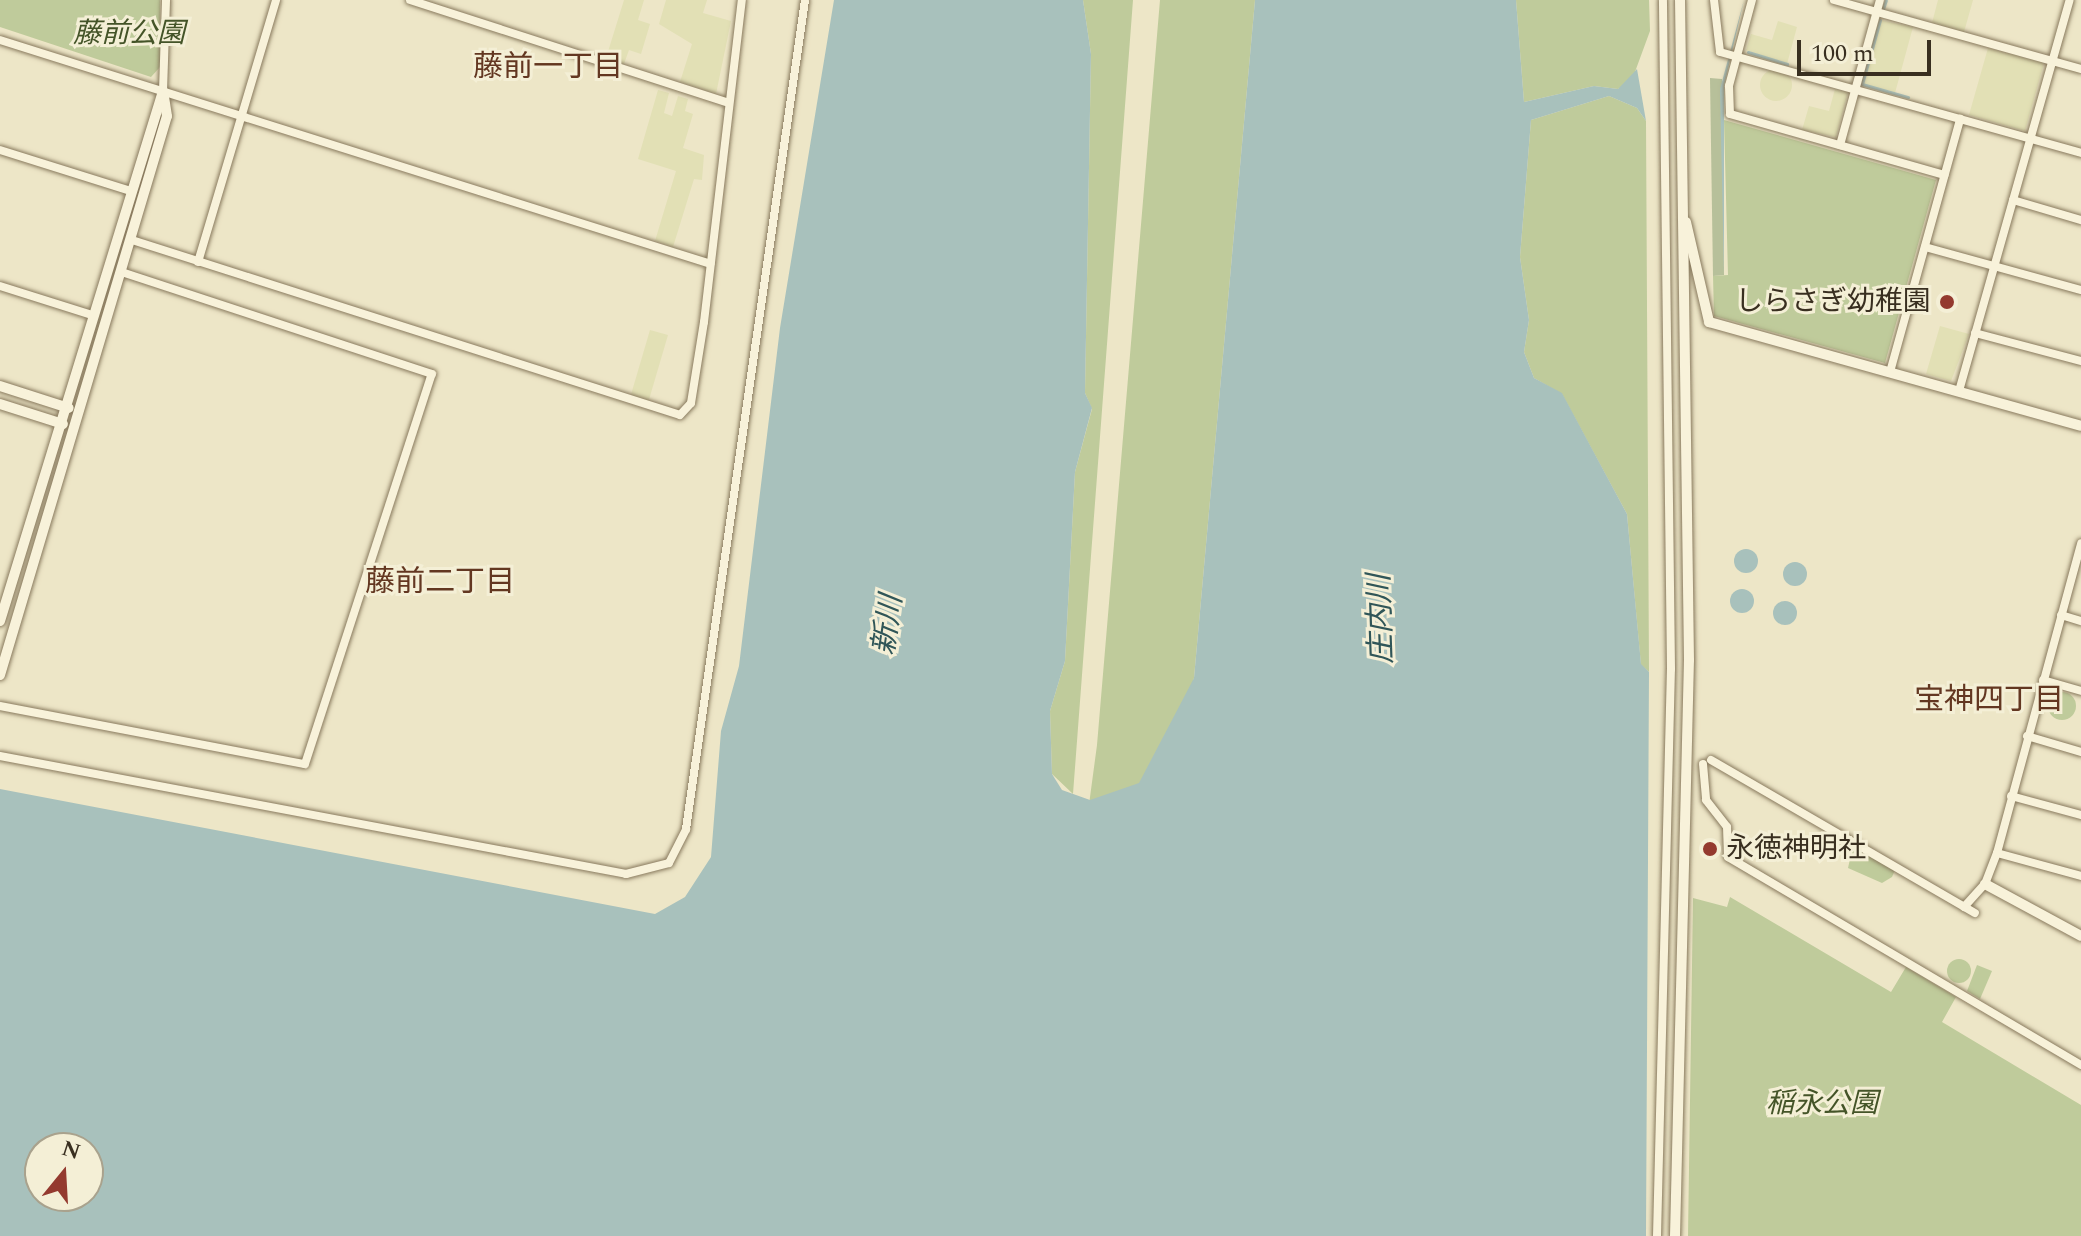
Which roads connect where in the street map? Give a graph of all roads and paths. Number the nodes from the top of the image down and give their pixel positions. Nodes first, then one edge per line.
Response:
1 (166, 0) edge
2 (276, 0) edge
3 (410, 0) edge
4 (742, 0) edge
5 (805, 0) edge
6 (1663, 0) edge
7 (1680, 0) edge
8 (1714, 0) edge
9 (1752, 0) edge
10 (1834, 0) edge
11 (1880, 0) edge
12 (2070, 0) edge
13 (1877, 12) junction
14 (0, 40) edge
15 (1733, 55) junction
16 (2053, 61) junction
17 (2081, 69) edge
18 (1855, 89) junction
19 (163, 91) junction
20 (728, 103) junction
21 (241, 115) junction
22 (1960, 119) junction
23 (2029, 138) junction
24 (1840, 145) junction
25 (0, 150) edge
26 (2081, 153) edge
27 (1944, 175) junction
28 (128, 190) junction
29 (2013, 200) junction
30 (1684, 218) junction
31 (2081, 220) edge
32 (132, 240) junction
33 (1925, 247) junction
34 (198, 262) junction
35 (711, 264) junction
36 (1993, 266) junction
37 (122, 272) junction
38 (0, 286) edge
39 (2081, 290) edge
40 (92, 315) junction
41 (1975, 333) junction
42 (2081, 361) edge
43 (1890, 372) junction
44 (0, 386) edge
45 (1959, 391) junction
46 (0, 404) edge
47 (65, 406) junction
48 (78, 411) junction
49 (60, 423) junction
50 (2081, 426) edge
51 (73, 427) junction
52 (2081, 543) edge
53 (2080, 554) edge
54 (2061, 615) junction
55 (0, 621) edge
56 (2081, 621) edge
57 (0, 675) edge
58 (2043, 680) junction
59 (2081, 691) edge
60 (0, 706) edge
61 (2027, 736) junction
62 (2081, 752) edge
63 (0, 756) edge
64 (2011, 796) junction
65 (2081, 815) edge
66 (1997, 853) junction
67 (2081, 876) edge
68 (1985, 884) junction
69 (1964, 907) junction
70 (1975, 913) dead end
71 (2081, 936) edge
72 (2081, 1065) edge
73 (1657, 1236) edge
74 (1675, 1236) edge

1 - 19 street
2 - 21 street
3 - 20 street
4 - 20 street
5 - 63 street
6 - 73 street
7 - 30 street
8 - 15 street
9 - 15 street
10 - 13 street
11 - 13 street
12 - 16 street
13 - 16 street
13 - 18 street
14 - 19 street
15 - 18 street
15 - 24 street
16 - 17 street
16 - 23 street
18 - 22 street
18 - 24 street
19 - 21 street
19 - 28 street
19 - 32 street
20 - 35 street
21 - 34 street
21 - 35 street
22 - 23 street
22 - 27 street
23 - 26 street
23 - 29 street
24 - 27 street
25 - 28 street
27 - 33 street
28 - 40 street
29 - 31 street
29 - 36 street
30 - 43 street
30 - 74 street
32 - 34 street
32 - 37 street
33 - 36 street
33 - 43 street
34 - 35 street
36 - 39 street
36 - 41 street
37 - 48 street
37 - 60 street
38 - 40 street
40 - 47 street
41 - 42 street
41 - 45 street
43 - 45 street
44 - 47 street
45 - 50 street
46 - 49 street
47 - 48 street
47 - 49 street
48 - 51 street
49 - 51 street
49 - 55 street
51 - 57 street
52 - 53 street
53 - 54 street
54 - 56 street
54 - 58 street
58 - 59 street
58 - 61 street
61 - 62 street
61 - 64 street
64 - 65 street
64 - 66 street
66 - 67 street
66 - 68 street
68 - 69 street
68 - 71 street
69 - 70 street
69 - 72 street

